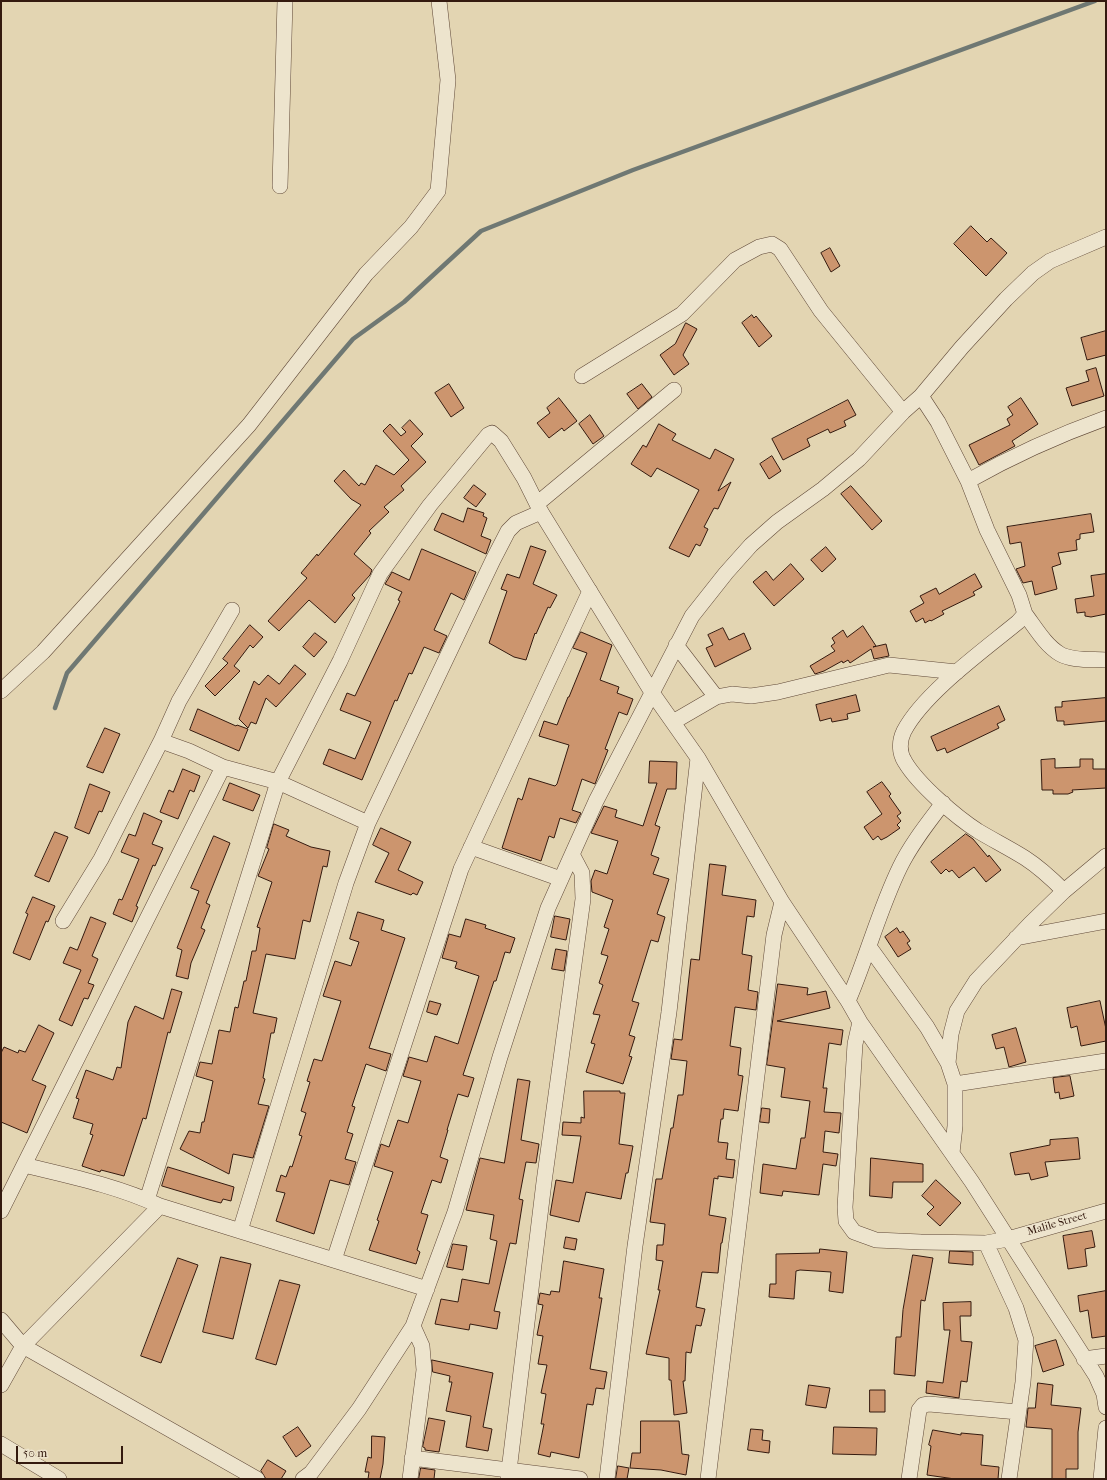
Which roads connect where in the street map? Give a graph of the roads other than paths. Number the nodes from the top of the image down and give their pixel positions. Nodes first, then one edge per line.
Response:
1 (285, 1) edge
2 (440, 1) edge
3 (280, 186) dead end
4 (1106, 237) edge
5 (582, 376) dead end
6 (674, 390) dead end
7 (921, 396) junction
8 (903, 412) junction
9 (1106, 418) edge
10 (968, 481) junction
11 (539, 507) junction
12 (590, 591) junction
13 (232, 610) dead end
14 (1025, 614) junction
15 (676, 645) junction
16 (1106, 660) edge
17 (957, 672) junction
18 (1, 692) edge
19 (653, 694) junction
20 (716, 697) junction
21 (673, 722) junction
22 (161, 741) junction
23 (698, 758) junction
24 (223, 767) junction
25 (278, 782) junction
26 (943, 803) junction
27 (368, 823) junction
28 (471, 847) junction
29 (573, 856) junction
30 (1106, 856) edge
31 (561, 879) junction
32 (1064, 891) junction
33 (782, 902) junction
34 (63, 921) dead end
35 (1106, 921) edge
36 (1016, 938) junction
37 (870, 948) junction
38 (848, 1001) junction
39 (860, 1022) junction
40 (1106, 1061) edge
41 (948, 1063) junction
42 (955, 1084) junction
43 (952, 1152) junction
44 (24, 1165) junction
45 (154, 1203) junction
46 (1, 1211) edge
47 (1106, 1211) edge
48 (240, 1231) junction
49 (1008, 1239) junction
50 (986, 1243) junction
51 (334, 1260) junction
52 (427, 1289) junction
53 (1, 1320) edge
54 (412, 1326) junction
55 (23, 1346) junction
56 (1106, 1356) edge
57 (1084, 1359) junction
58 (1, 1385) edge
59 (1106, 1407) edge
60 (1018, 1412) junction
61 (1106, 1428) edge
62 (1, 1444) edge
63 (412, 1458) junction
64 (509, 1475) edge
65 (308, 1477) edge
66 (59, 1479) edge
67 (257, 1479) edge
68 (410, 1479) edge
69 (580, 1479) edge
70 (607, 1479) edge
71 (708, 1479) edge
72 (909, 1479) edge
73 (1009, 1479) edge
74 (1101, 1479) edge

1 - 3 street
2 - 18 street
4 - 7 street
5 - 8 street
6 - 11 street
7 - 8 street
7 - 10 street
8 - 15 street
9 - 10 street
10 - 14 street
11 - 12 street
11 - 25 street
11 - 27 street
12 - 19 street
12 - 28 street
13 - 22 street
14 - 16 street
14 - 17 street
15 - 19 street
15 - 20 street
17 - 20 street
17 - 26 street
19 - 21 street
19 - 29 street
20 - 21 street
21 - 23 street
22 - 24 street
22 - 34 street
23 - 33 street
23 - 70 street
24 - 25 street
24 - 44 street
25 - 27 street
25 - 45 street
26 - 32 street
26 - 37 street
27 - 48 street
28 - 31 street
28 - 51 street
29 - 31 street
29 - 64 street
30 - 32 street
31 - 52 street
32 - 36 street
33 - 38 street
33 - 71 street
35 - 36 street
36 - 41 street
37 - 38 street
37 - 41 street
38 - 39 street
39 - 43 street
39 - 50 street, Malile Street
40 - 42 street
41 - 42 street
42 - 43 street
43 - 49 street
44 - 45 street
44 - 46 street
45 - 48 street
45 - 55 street
47 - 49 street, Malile Street
48 - 51 street
49 - 50 street, Malile Street
49 - 57 street
50 - 60 street
51 - 52 street
52 - 54 street
53 - 55 street
54 - 63 street
54 - 65 street
55 - 58 street
55 - 67 street
56 - 57 street
57 - 59 street
60 - 72 street
60 - 73 street
61 - 74 street
62 - 66 street
63 - 64 street
63 - 68 street
64 - 69 street

